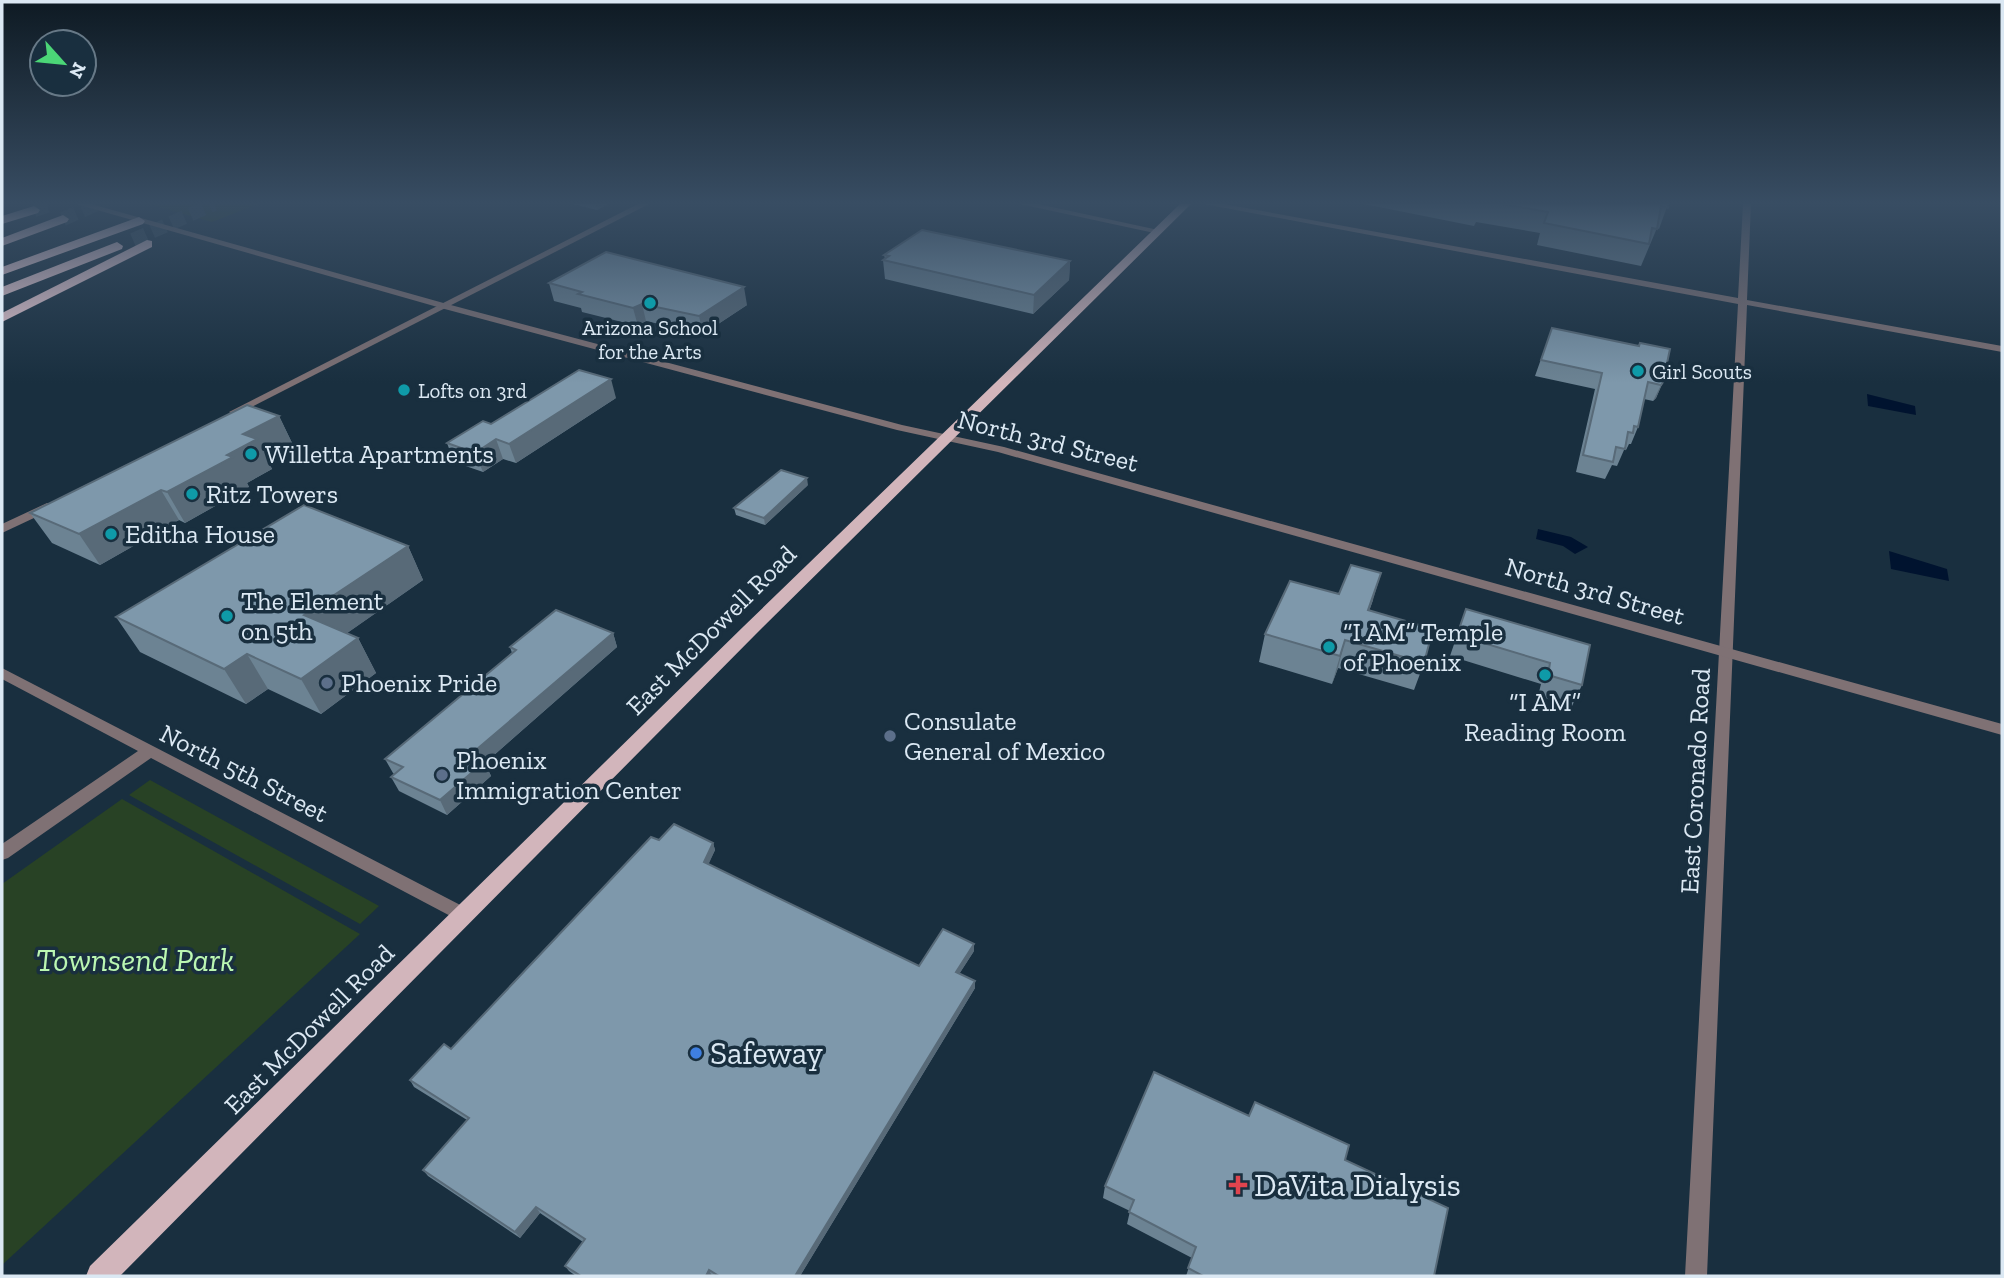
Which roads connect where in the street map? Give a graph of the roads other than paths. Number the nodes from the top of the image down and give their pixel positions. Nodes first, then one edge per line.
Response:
1 (22, 264) edge
2 (80, 264) edge
3 (101, 264) edge
4 (292, 264) edge
5 (527, 264) edge
6 (1126, 264) edge
7 (1536, 264) edge
8 (1744, 264) edge
9 (2, 271) edge
10 (2, 292) edge
11 (1742, 301) junction
12 (444, 306) junction
13 (2, 318) edge
14 (2002, 349) edge
15 (221, 419) edge
16 (946, 439) junction
17 (63, 499) edge
18 (2, 529) edge
19 (1725, 653) junction
20 (2, 673) edge
21 (2002, 730) edge
22 (149, 751) junction
23 (2, 853) edge
24 (464, 915) junction
25 (100, 1276) edge
26 (1696, 1276) edge

1 - 9 highway
2 - 10 highway
3 - 13 highway
4 - 12 street, North 3rd Street
5 - 12 street
6 - 16 main road, East McDowell Road
7 - 11 street
8 - 11 street, East Coronado Road
11 - 14 street
11 - 19 street, East Coronado Road
12 - 15 street
12 - 16 street, North 3rd Street
16 - 19 street, North 3rd Street
16 - 24 main road, East McDowell Road
17 - 18 street
19 - 21 street, North 3rd Street
19 - 26 street, East Coronado Road
20 - 22 street, North 5th Street
22 - 23 street
22 - 24 street, North 5th Street
24 - 25 main road, East McDowell Road

